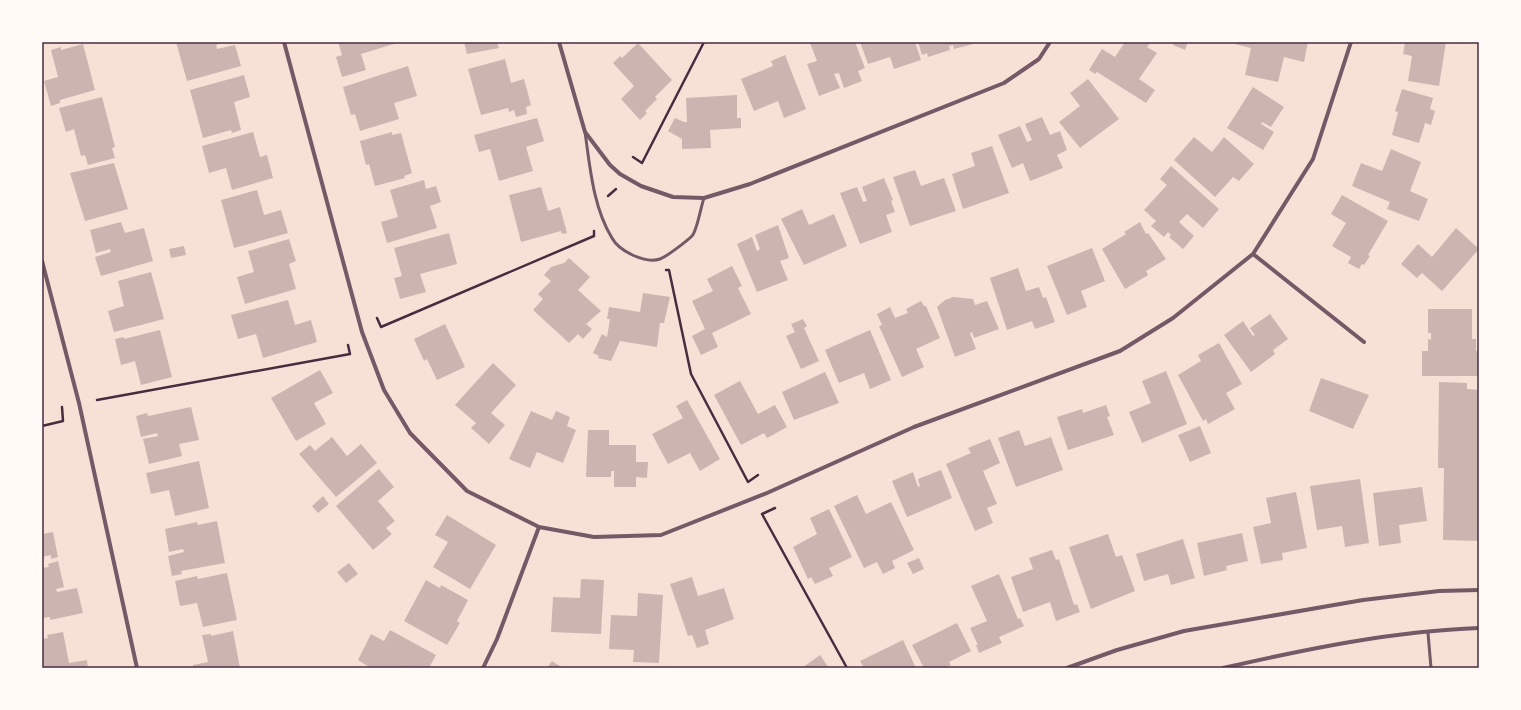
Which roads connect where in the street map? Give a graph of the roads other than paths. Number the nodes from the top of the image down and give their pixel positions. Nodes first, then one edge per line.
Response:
1 (284, 42) edge
2 (559, 42) edge
3 (1050, 42) edge
4 (1351, 42) edge
5 (585, 132) junction
6 (704, 198) junction
7 (1252, 254) junction
8 (42, 261) edge
9 (1364, 342) dead end
10 (539, 527) junction
11 (1479, 590) edge
12 (1479, 628) edge
13 (1428, 633) junction
14 (137, 668) edge
15 (483, 668) edge
16 (1067, 668) edge
17 (1223, 668) edge
18 (1431, 668) edge

1 - 10 street
2 - 5 street
3 - 6 street
4 - 7 street
5 - 6 street
5 - 6 lane
7 - 9 street
7 - 10 street
8 - 14 street
10 - 15 street
11 - 16 street
12 - 13 street
13 - 17 street
13 - 18 lane

